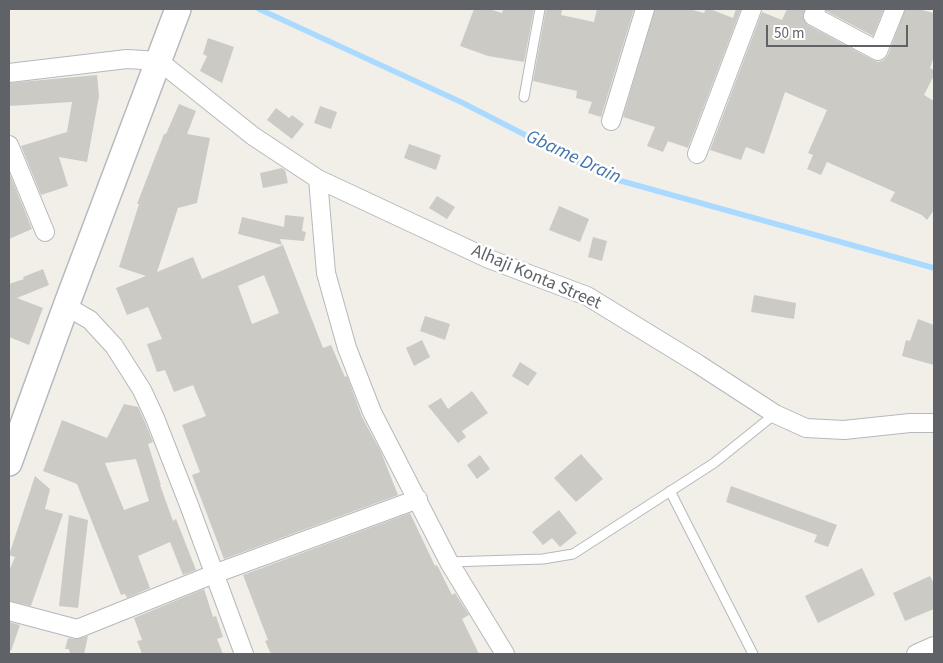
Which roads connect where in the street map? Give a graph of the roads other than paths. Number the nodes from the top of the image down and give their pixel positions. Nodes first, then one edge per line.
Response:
1 (540, 9) edge
2 (645, 9) edge
3 (752, 9) edge
4 (816, 9) edge
5 (895, 9) edge
6 (176, 15) edge
7 (159, 61) junction
8 (9, 73) edge
9 (524, 97) dead end
10 (610, 121) dead end
11 (9, 145) edge
12 (697, 154) dead end
13 (318, 179) junction
14 (45, 232) dead end
15 (66, 306) junction
16 (775, 414) junction
17 (934, 423) edge
18 (11, 448) edge
19 (670, 491) junction
20 (418, 500) junction
21 (449, 562) junction
22 (214, 574) junction
23 (9, 611) edge
24 (934, 646) edge
25 (244, 654) edge
26 (505, 654) edge
27 (753, 654) edge
28 (916, 654) edge

1 - 9 lane
2 - 10 street
3 - 12 street
4 - 5 street
6 - 7 main road
7 - 8 street
7 - 13 street, Alhaji Konta Street
7 - 15 main road
11 - 14 street
13 - 16 street, Alhaji Konta Street
13 - 20 street
15 - 18 main road
15 - 22 street
16 - 17 street, Alhaji Konta Street
16 - 19 lane
19 - 21 lane
19 - 27 lane
20 - 21 street
20 - 22 street
21 - 26 street
22 - 23 street
22 - 25 street
24 - 28 street

